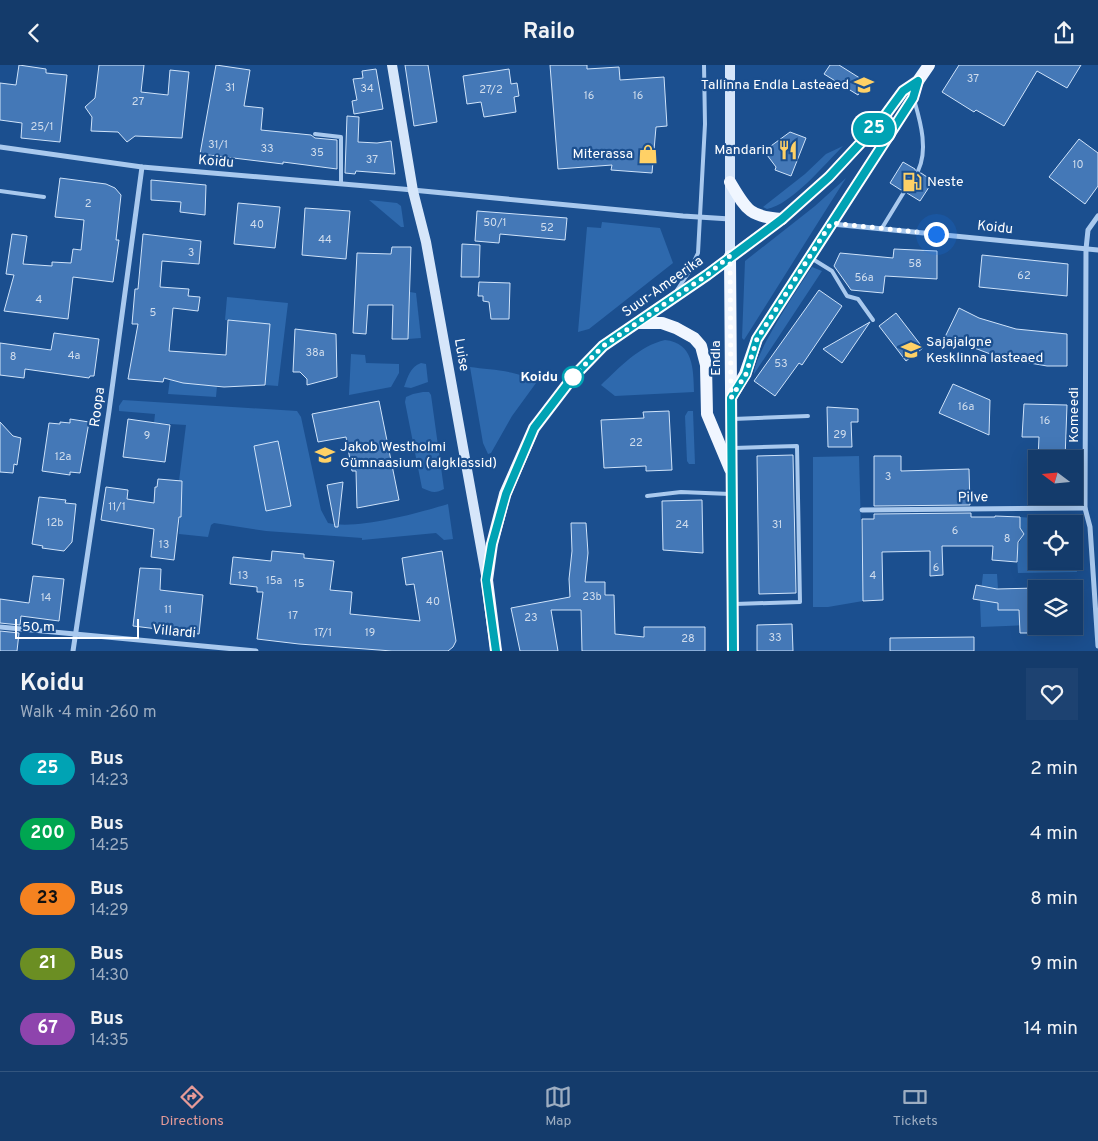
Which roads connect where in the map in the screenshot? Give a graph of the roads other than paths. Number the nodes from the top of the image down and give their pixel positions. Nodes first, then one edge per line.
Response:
1 (392, 65) edge
2 (704, 65) edge
3 (730, 65) edge
4 (929, 65) edge
5 (918, 81) junction
6 (913, 98) junction
7 (315, 133) dead end
8 (0, 147) edge
9 (142, 167) junction
10 (918, 171) dead end
11 (730, 182) junction
12 (341, 184) junction
13 (0, 191) edge
14 (413, 191) junction
15 (904, 192) dead end
16 (44, 197) dead end
17 (1098, 216) edge
18 (701, 217) junction
19 (730, 219) junction
20 (782, 219) junction
21 (831, 223) junction
22 (882, 228) junction
23 (1086, 249) junction
24 (1098, 250) edge
25 (730, 256) junction
26 (809, 257) junction
27 (670, 300) junction
28 (872, 320) dead end
29 (639, 323) junction
30 (731, 398) junction
31 (808, 417) dead end
32 (732, 419) junction
33 (732, 448) junction
34 (732, 476) junction
35 (732, 494) junction
36 (647, 496) dead end
37 (1085, 508) junction
38 (862, 510) dead end
39 (1090, 527) junction
40 (1098, 527) edge
41 (486, 580) junction
42 (733, 604) junction
43 (0, 627) edge
44 (76, 634) junction
45 (1098, 645) edge
46 (73, 651) edge
47 (256, 651) edge
48 (496, 651) edge
49 (733, 651) edge

1 - 14 main road, Luise
2 - 18 lane
3 - 11 main road, Endla
4 - 5 main road, Suur-Ameerika
5 - 6 main road
5 - 20 main road, Suur-Ameerika
6 - 10 lane
6 - 21 main road
7 - 12 lane
8 - 9 street, Koidu
9 - 12 street, Koidu
9 - 44 street, Roopa
11 - 19 main road, Endla
11 - 20 main road
12 - 14 street, Koidu
13 - 16 lane
14 - 18 street, Koidu
14 - 41 main road, Luise
15 - 22 lane
17 - 23 street, Komeedi
18 - 19 street, Koidu
18 - 27 lane
19 - 25 main road, Endla
20 - 25 main road, Suur-Ameerika
21 - 22 street, Koidu
21 - 26 main road
22 - 23 street, Koidu
23 - 24 street, Koidu
23 - 37 street, Komeedi
25 - 27 main road, Suur-Ameerika
25 - 30 main road, Endla
26 - 28 lane
26 - 30 main road
27 - 29 main road, Suur-Ameerika
29 - 34 main road
29 - 41 main road, Suur-Ameerika
30 - 32 main road, Endla
31 - 32 lane
32 - 33 main road, Endla
33 - 34 main road, Endla
33 - 42 lane
34 - 35 main road, Endla
35 - 36 lane
35 - 42 main road, Endla
37 - 38 street, Pilve
37 - 39 street, Komeedi
39 - 40 street
39 - 45 street, Komeedi
41 - 48 main road, Luise
42 - 49 main road, Endla
43 - 44 street, Villardi
44 - 46 street, Roopa
44 - 47 street, Villardi

